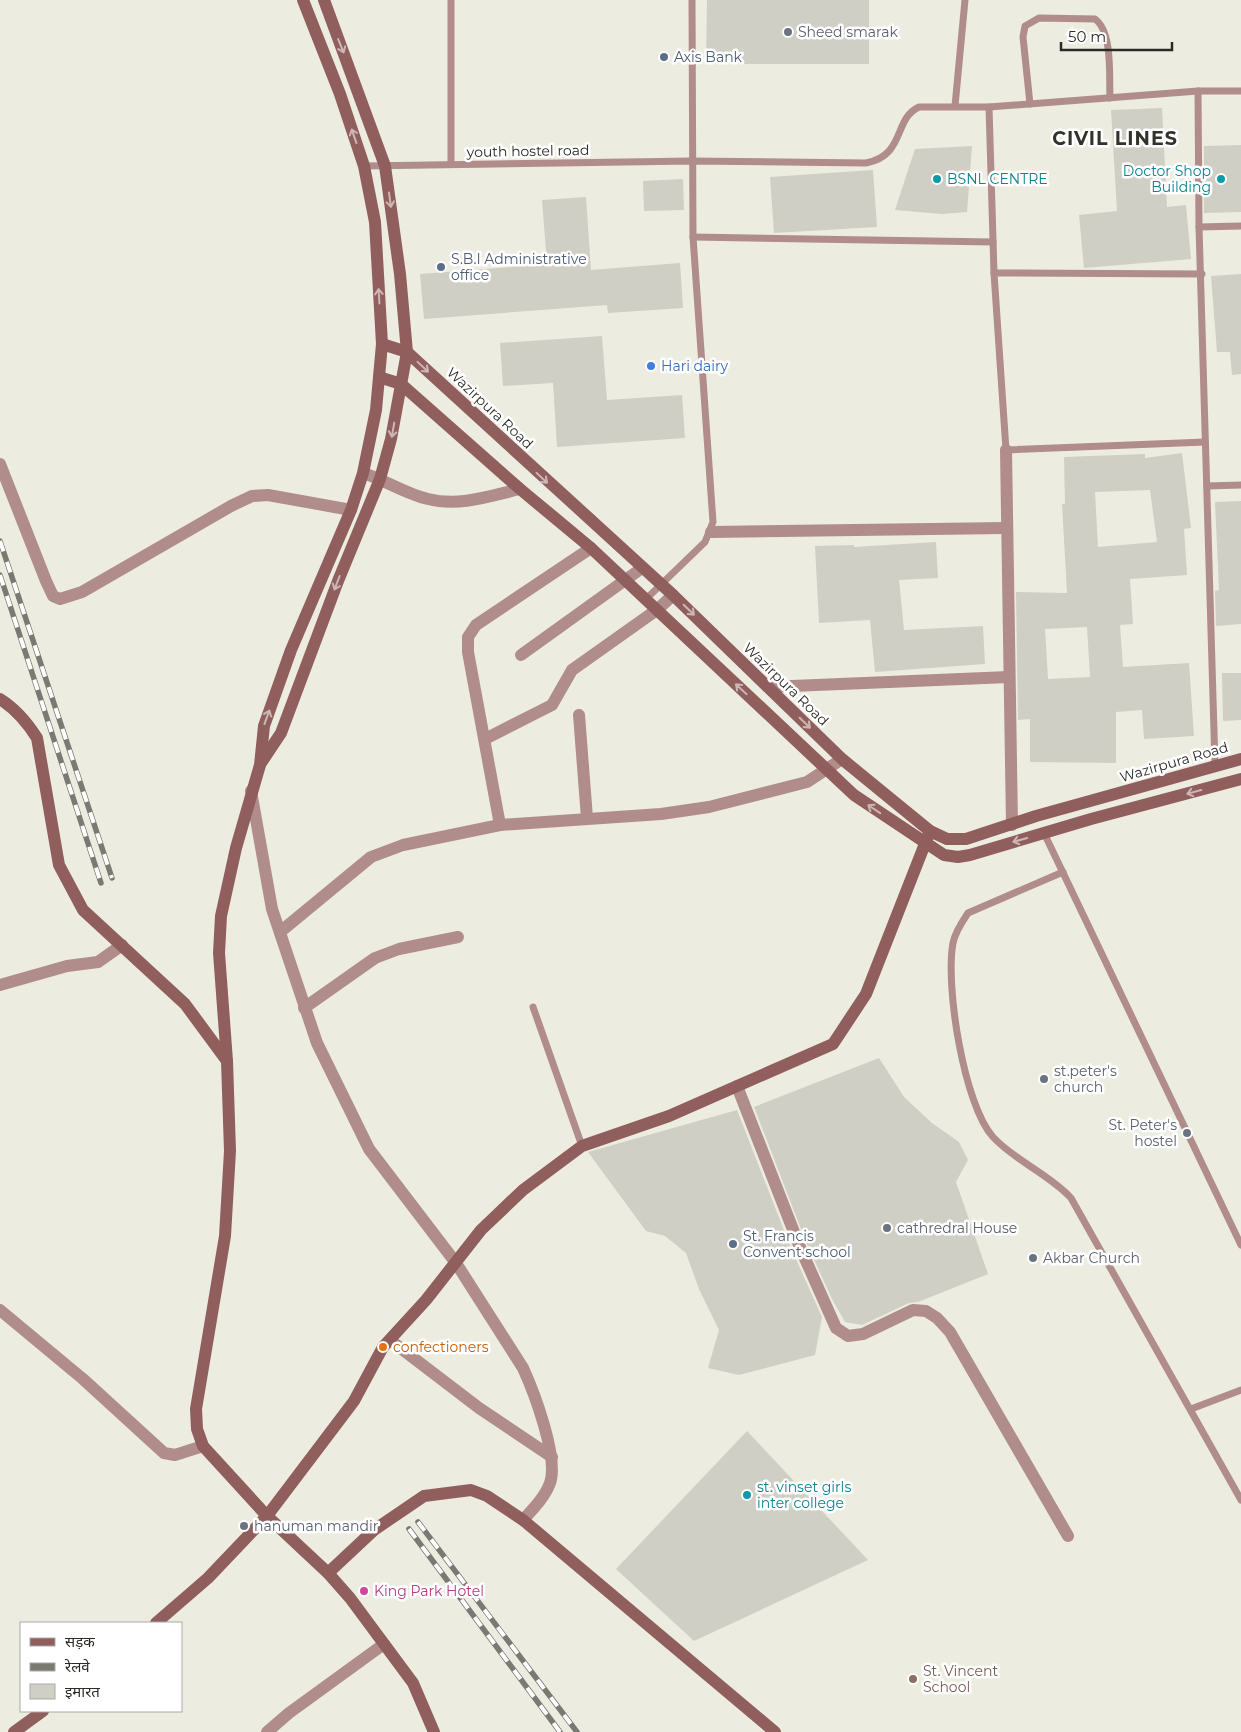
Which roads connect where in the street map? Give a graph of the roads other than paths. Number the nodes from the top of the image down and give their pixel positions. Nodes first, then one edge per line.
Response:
1 (303, 0) edge
2 (324, 0) edge
3 (451, 0) edge
4 (692, 0) edge
5 (964, 0) edge
6 (1198, 91) junction
7 (1241, 91) edge
8 (1110, 98) junction
9 (1030, 104) junction
10 (955, 106) junction
11 (989, 107) junction
12 (692, 161) junction
13 (451, 164) junction
14 (364, 166) junction
15 (386, 166) junction
16 (1241, 226) edge
17 (1199, 227) junction
18 (693, 236) junction
19 (993, 242) junction
20 (994, 273) junction
21 (1202, 274) junction
22 (382, 344) junction
23 (407, 352) junction
24 (379, 377) junction
25 (401, 384) junction
26 (1205, 442) junction
27 (1006, 450) junction
28 (0, 464) edge
29 (364, 474) junction
30 (380, 478) junction
31 (1241, 485) edge
32 (1207, 486) junction
33 (520, 489) junction
34 (351, 510) junction
35 (1006, 528) junction
36 (711, 532) junction
37 (591, 548) junction
38 (642, 568) junction
39 (625, 580) junction
40 (660, 586) junction
41 (673, 595) junction
42 (646, 599) junction
43 (658, 609) junction
44 (521, 655) dead end
45 (1009, 677) junction
46 (768, 687) junction
47 (0, 699) edge
48 (579, 715) dead end
49 (485, 739) junction
50 (842, 759) junction
51 (1241, 759) edge
52 (260, 765) junction
53 (1215, 765) junction
54 (829, 769) junction
55 (1241, 779) edge
56 (251, 791) junction
57 (587, 818) junction
58 (1012, 824) junction
59 (500, 825) junction
60 (1044, 833) junction
61 (928, 837) junction
62 (1063, 872) junction
63 (280, 932) junction
64 (458, 937) dead end
65 (122, 945) junction
66 (0, 985) edge
67 (534, 1007) dead end
68 (304, 1008) junction
69 (227, 1061) junction
70 (737, 1086) junction
71 (582, 1146) junction
72 (1241, 1245) edge
73 (456, 1263) junction
74 (0, 1310) edge
75 (390, 1340) junction
76 (1241, 1390) edge
77 (1191, 1409) junction
78 (203, 1446) junction
79 (552, 1457) junction
80 (1241, 1500) edge
81 (267, 1516) junction
82 (524, 1520) junction
83 (1068, 1536) dead end
84 (328, 1573) junction
85 (157, 1622) edge
86 (384, 1644) junction
87 (41, 1712) edge
88 (14, 1732) edge
89 (267, 1732) edge
90 (434, 1732) edge
91 (775, 1732) edge

14 -> 1 main road
2 -> 15 main road
3 - 13 lane
4 - 12 lane
5 - 10 lane
6 - 7 lane
6 - 8 lane
6 - 17 lane
8 - 9 lane
8 - 9 lane
9 - 11 lane
10 - 11 lane
10 - 12 lane, youth hostel road
11 - 19 lane
12 - 13 lane, youth hostel road
12 - 18 lane
13 - 15 lane, youth hostel road
14 - 15 lane, youth hostel road
22 -> 14 main road
15 -> 23 main road
16 - 17 lane
17 - 21 lane
18 - 19 lane
18 - 36 lane
19 - 20 lane
20 - 21 lane
20 - 27 lane
21 - 26 lane
22 - 23 main road, Wazirpura Road
22 - 24 main road
23 - 25 main road
23 -> 38 main road, Wazirpura Road
24 - 25 main road, Wazirpura Road
24 - 29 main road
25 -> 30 main road
25 - 33 main road, Wazirpura Road
26 - 27 lane
26 - 32 lane
27 - 35 street
28 - 34 street
29 - 30 street
29 - 34 main road
30 - 33 street
30 -> 52 main road
31 - 32 lane
32 - 53 lane
33 - 37 main road, Wazirpura Road
52 -> 34 main road
35 - 36 street
35 - 45 street
36 - 40 lane
37 - 39 main road, Wazirpura Road
37 - 49 street
38 - 39 street
38 - 40 main road, Wazirpura Road
39 - 42 main road, Wazirpura Road
39 - 44 street
40 - 41 main road, Wazirpura Road
40 - 42 lane
41 - 43 street
41 -> 46 main road, Wazirpura Road
42 - 43 main road, Wazirpura Road
43 - 49 street
54 -> 43 main road, Wazirpura Road
45 - 46 street
45 - 58 street
46 -> 50 main road, Wazirpura Road
47 - 65 main road
48 - 57 street
49 - 59 street
50 - 54 street
50 - 61 main road, Wazirpura Road
51 - 53 main road, Wazirpura Road
52 - 56 main road
53 - 58 main road, Wazirpura Road
54 - 57 street
61 -> 54 main road, Wazirpura Road
55 -> 60 main road, Wazirpura Road
56 - 63 street
56 - 69 main road
57 - 59 street
58 - 61 main road, Wazirpura Road
59 - 63 street
60 -> 61 main road, Wazirpura Road
60 - 62 lane
61 - 70 main road
62 - 72 lane
62 - 77 lane
63 - 68 street
64 - 68 street
65 - 66 street
65 - 69 main road
67 - 71 lane
68 - 73 street
69 - 78 main road
70 - 71 main road
70 - 83 street
71 - 73 main road
73 - 75 main road
73 - 79 street
74 - 78 street
75 - 79 street
75 - 81 main road
76 - 77 lane
77 - 80 lane
78 - 81 main road
79 - 82 street
81 - 84 main road
81 - 85 main road
82 - 84 main road
82 - 91 main road
84 - 86 main road
86 - 89 street
86 - 90 main road
87 - 88 main road

